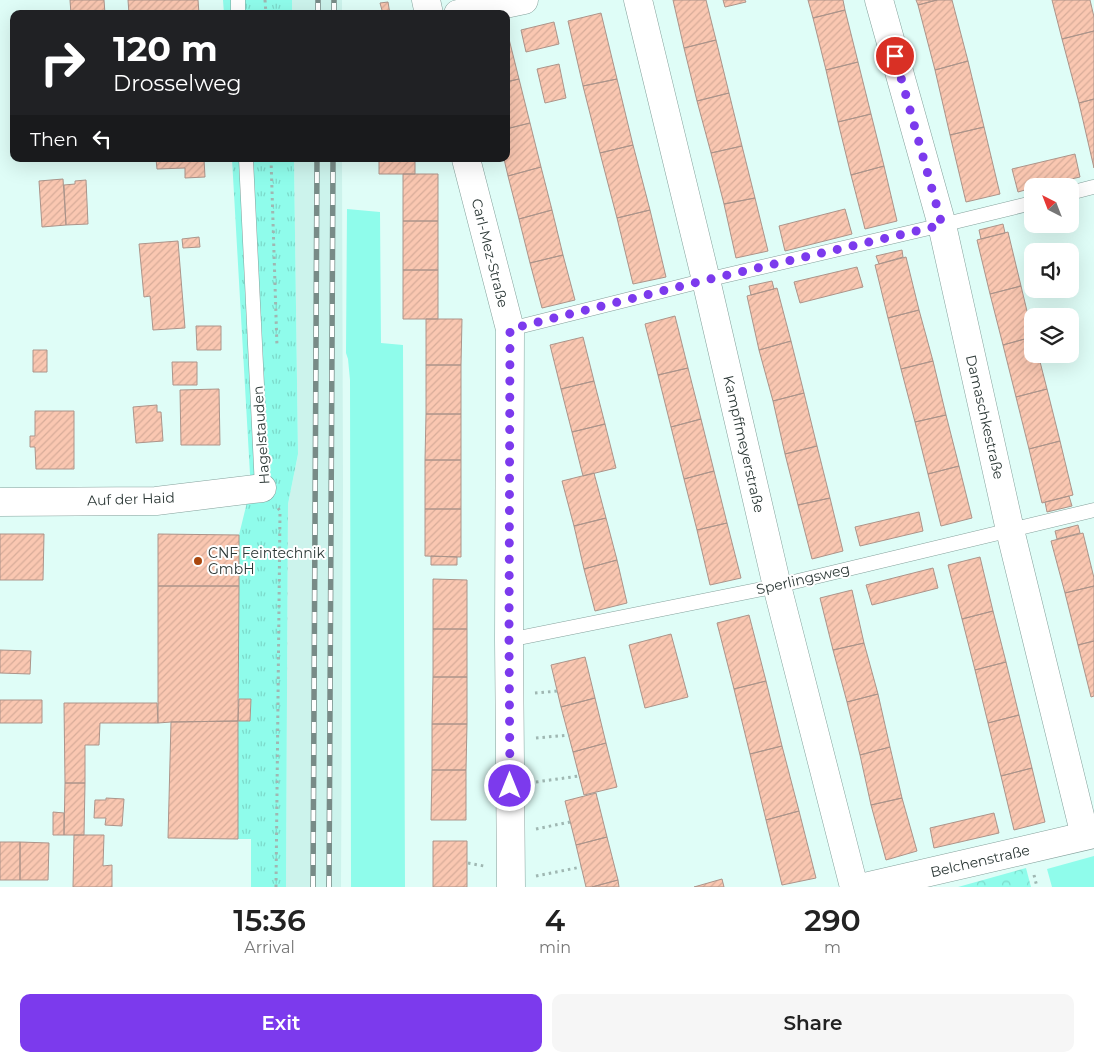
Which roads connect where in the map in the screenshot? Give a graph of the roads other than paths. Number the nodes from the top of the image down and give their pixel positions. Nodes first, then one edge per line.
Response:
1 (524, 0) edge
2 (638, 0) edge
3 (879, 0) edge
4 (477, 10) edge
5 (246, 162) edge
6 (467, 162) edge
7 (1093, 187) edge
8 (1079, 191) edge
9 (1024, 204) edge
10 (942, 225) junction
11 (706, 280) junction
12 (510, 329) junction
13 (262, 488) joint
14 (0, 502) edge
15 (1094, 510) edge
16 (1010, 530) junction
17 (777, 586) junction
18 (509, 640) junction
19 (1090, 835) edge
20 (511, 884) edge
21 (854, 887) edge
22 (865, 887) edge

1 - 4 street
2 - 11 street, Kampffmeyerstraße
3 - 10 street, Damaschkestraße
5 - 13 lane, Hagelstauden
6 - 12 street, Carl-Mez-Straße
7 - 8 lane
9 - 10 lane
10 - 11 lane
10 - 16 street, Damaschkestraße
11 - 12 lane
11 - 17 street, Kampffmeyerstraße
12 - 18 street, Carl-Mez-Straße
13 - 14 street, Auf der Haid
15 - 16 lane, Sperlingsweg
16 - 17 lane, Sperlingsweg
16 - 19 street, Damaschkestraße
17 - 18 lane, Sperlingsweg
17 - 21 street, Kampffmeyerstraße
18 - 20 street, Carl-Mez-Straße
19 - 22 street, Belchenstraße

